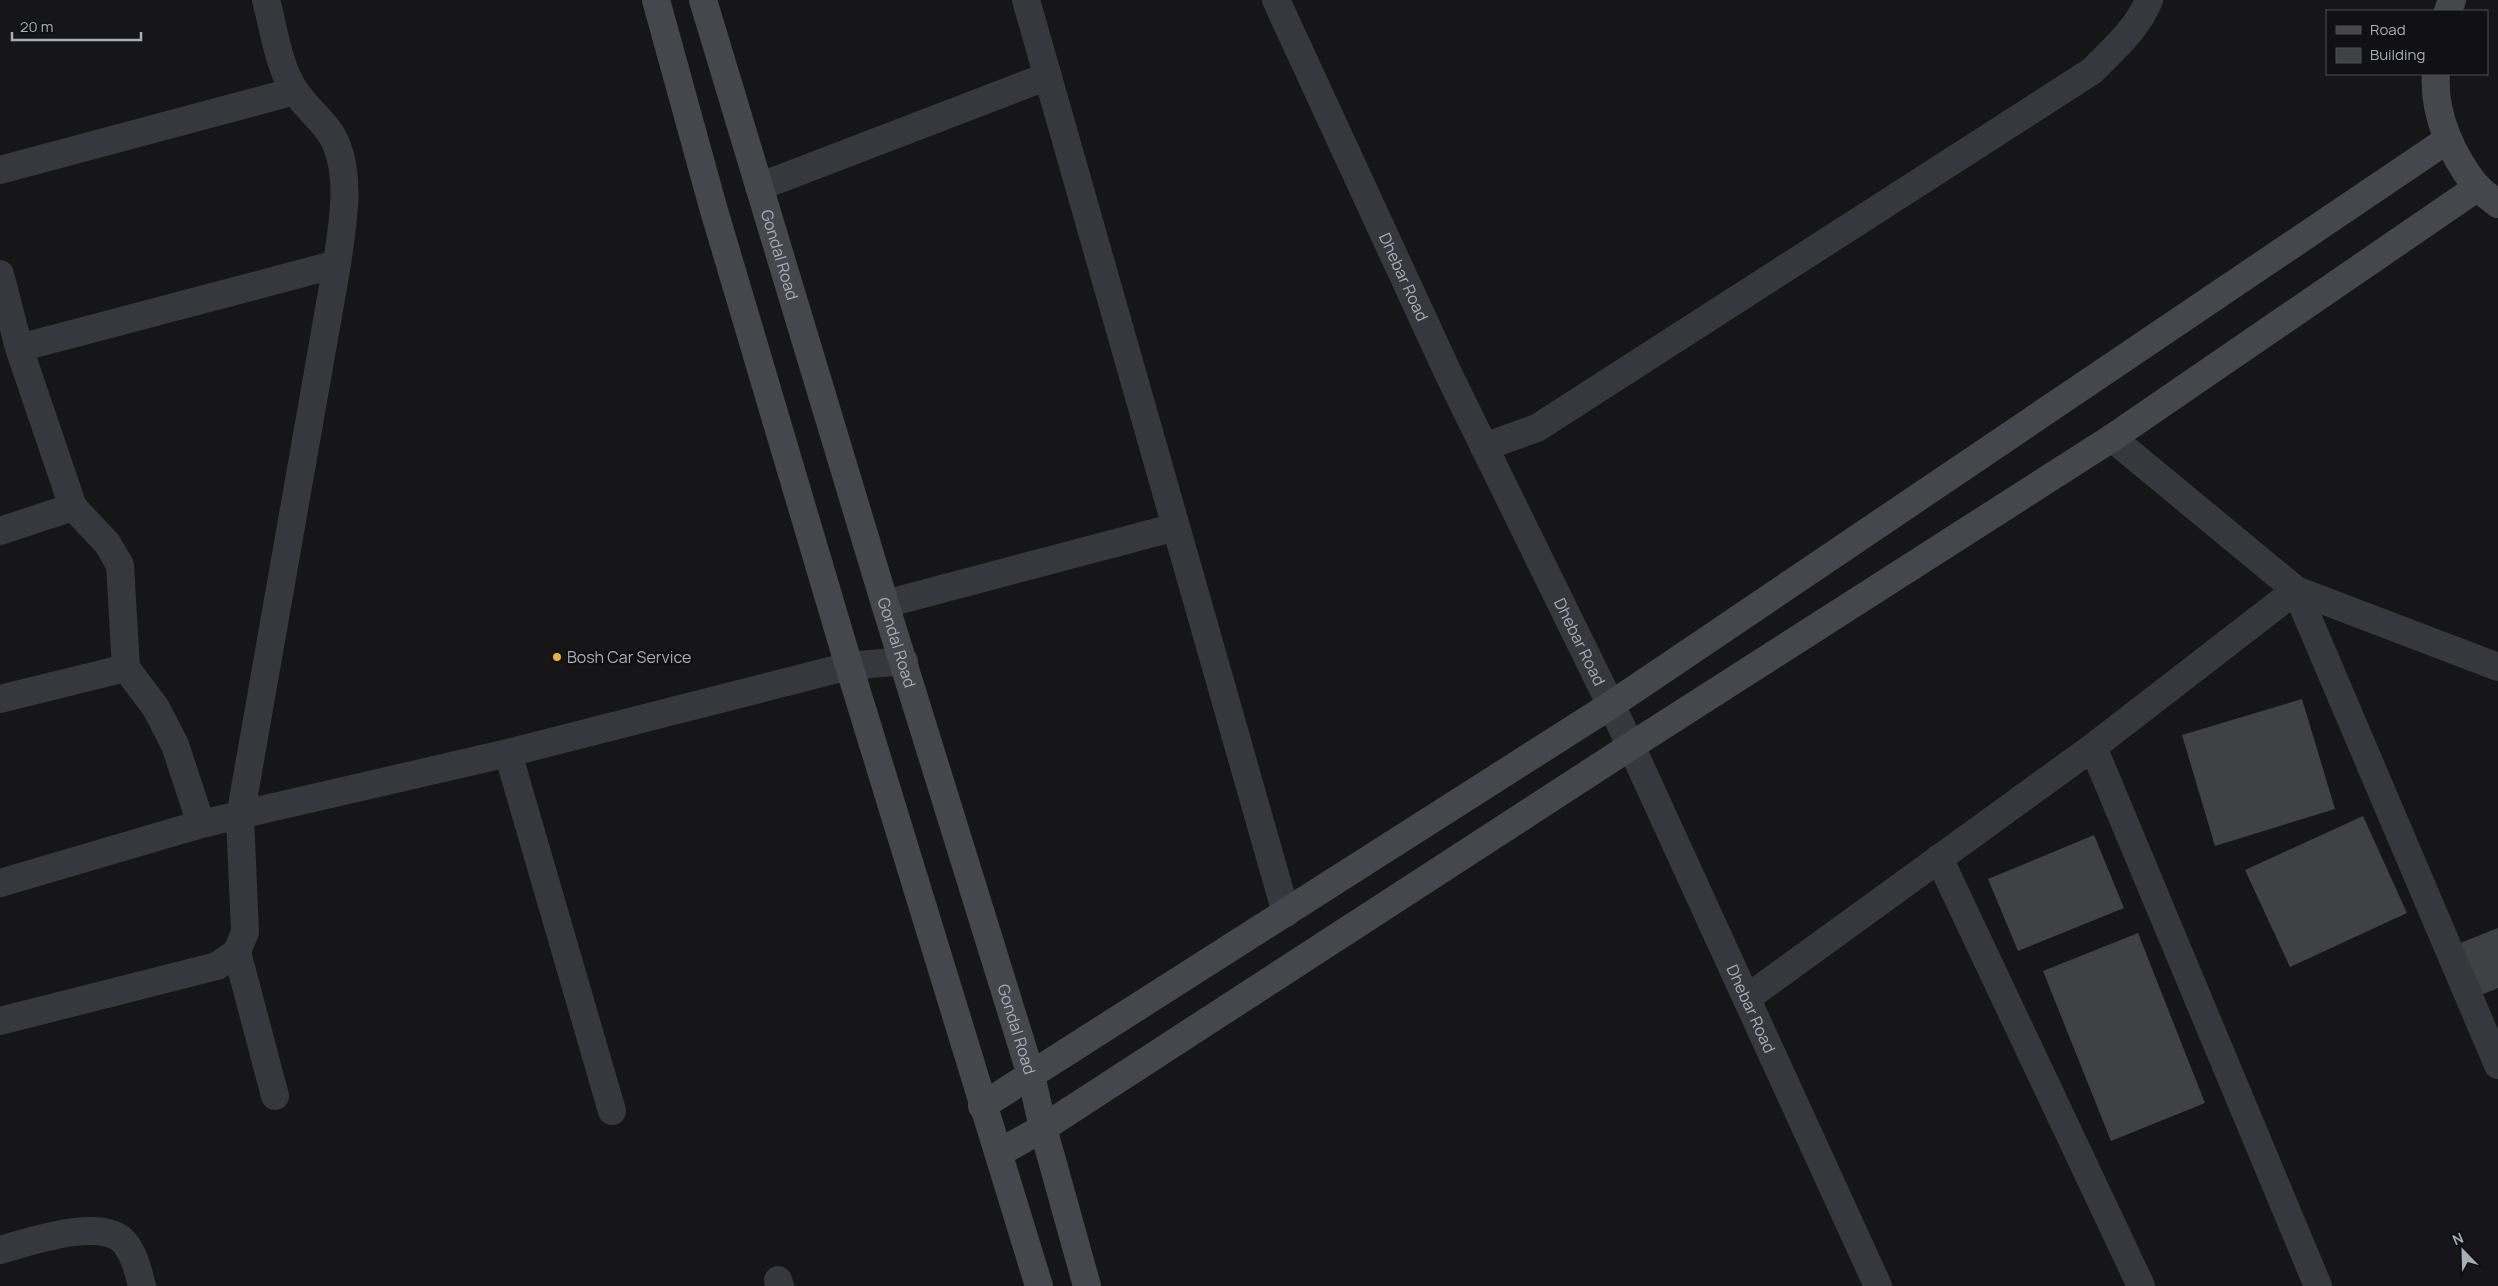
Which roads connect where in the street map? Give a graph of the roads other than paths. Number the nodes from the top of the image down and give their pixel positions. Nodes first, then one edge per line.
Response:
1 (266, 0) edge
2 (656, 0) edge
3 (703, 0) edge
4 (1026, 0) edge
5 (1276, 0) edge
6 (2149, 0) edge
7 (2436, 75) edge
8 (1048, 76) junction
9 (295, 91) junction
10 (2448, 140) junction
11 (0, 170) edge
12 (759, 186) junction
13 (2488, 196) edge
14 (337, 264) junction
15 (0, 274) edge
16 (19, 348) junction
17 (2112, 438) junction
18 (1484, 447) junction
19 (73, 507) junction
20 (1176, 527) junction
21 (0, 531) edge
22 (2296, 590) junction
23 (885, 604) junction
24 (904, 661) junction
25 (849, 666) junction
26 (2498, 667) edge
27 (126, 668) junction
28 (0, 698) edge
29 (1611, 705) junction
30 (1631, 746) junction
31 (2093, 747) junction
32 (508, 754) junction
33 (240, 817) junction
34 (201, 824) junction
35 (1939, 858) junction
36 (0, 883) edge
37 (1286, 913) junction
38 (237, 952) junction
39 (1747, 998) junction
40 (0, 1021) edge
41 (2498, 1065) edge
42 (1031, 1075) junction
43 (275, 1096) dead end
44 (982, 1106) junction
45 (612, 1111) dead end
46 (1043, 1128) junction
47 (999, 1152) junction
48 (0, 1250) edge
49 (142, 1286) edge
50 (1039, 1286) edge
51 (1087, 1286) edge
52 (1878, 1286) edge
53 (2141, 1286) edge
54 (2318, 1286) edge

1 - 9 street
2 - 25 main road
3 - 12 main road, Gondal Road
4 - 8 street
5 - 18 street, Dhebar Road
6 - 18 street
7 - 10 main road
8 - 12 street
8 - 20 street
9 - 11 street
9 - 14 street
10 - 13 main road
10 - 29 main road
12 - 23 main road, Gondal Road
13 - 17 main road
14 - 16 street
14 - 33 street
15 - 16 street
16 - 19 street
17 - 22 street
17 - 30 main road
18 - 29 street, Dhebar Road
19 - 21 street
19 - 27 street
20 - 23 street
20 - 37 street
22 - 26 street
22 - 31 street
22 - 41 street
23 - 24 main road, Gondal Road
24 - 25 street
24 - 42 main road, Gondal Road
25 - 32 street
25 - 44 main road
27 - 28 street
27 - 34 street
29 - 30 street, Dhebar Road
29 - 37 main road
30 - 39 street, Dhebar Road
30 - 46 main road
31 - 35 street
31 - 54 street
32 - 33 street
32 - 45 street
33 - 34 street
33 - 38 street
34 - 36 street
35 - 39 street
35 - 53 street
37 - 42 main road
38 - 40 street
38 - 43 street
39 - 52 street, Dhebar Road
42 - 44 main road
42 - 46 main road, Gondal Road
44 - 47 main road
46 - 47 main road
46 - 51 main road, Gondal Road
47 - 50 main road
48 - 49 street

